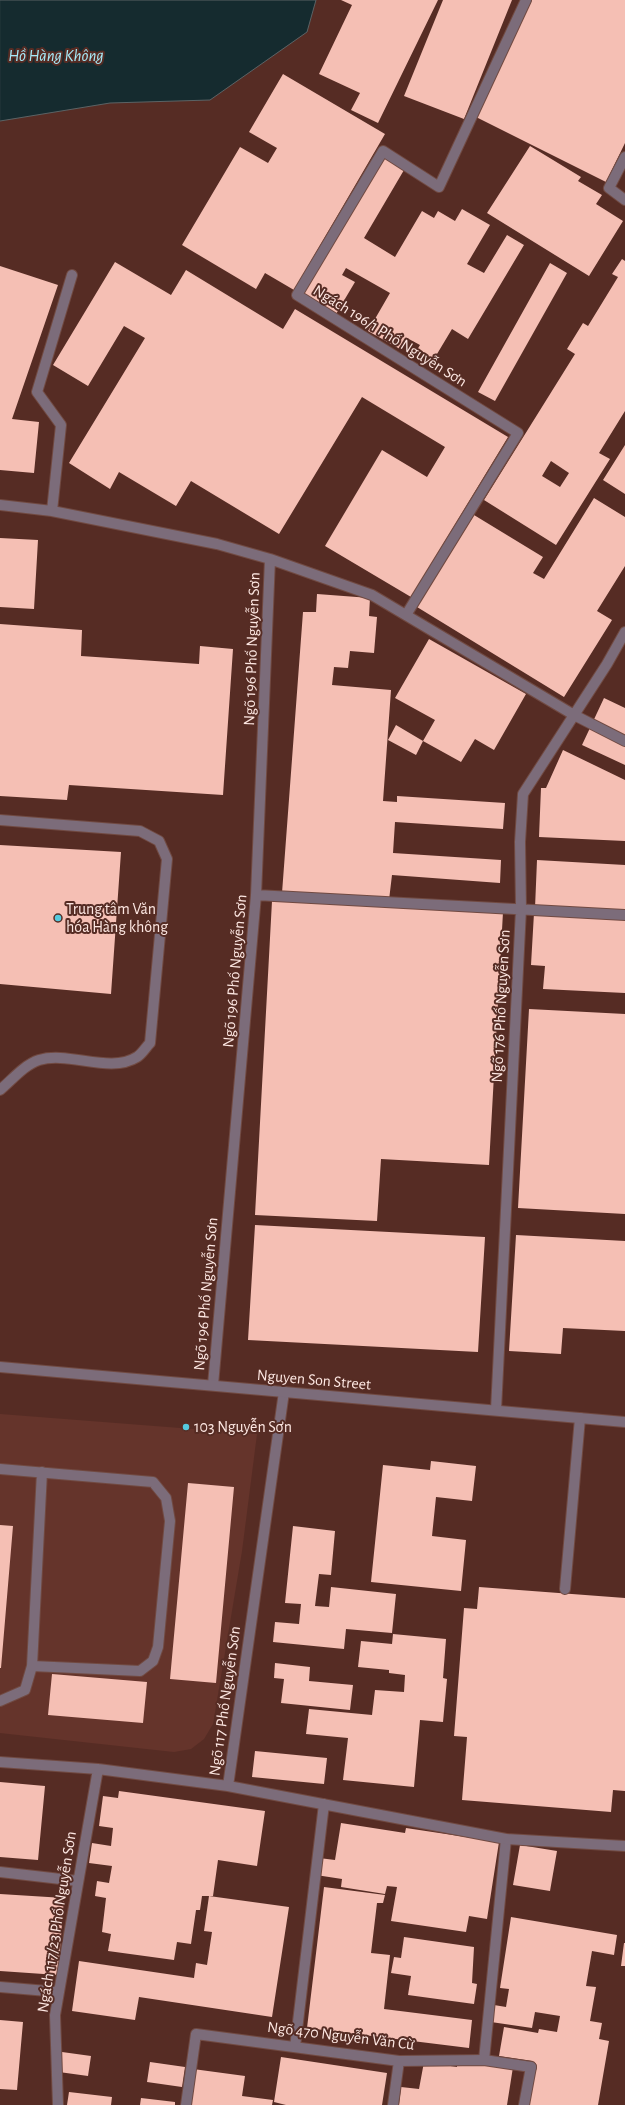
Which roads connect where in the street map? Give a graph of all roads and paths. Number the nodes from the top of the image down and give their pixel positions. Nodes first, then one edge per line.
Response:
1 (526, 0) edge
2 (625, 157) edge
3 (625, 200) edge
4 (72, 275) dead end
5 (0, 505) edge
6 (52, 511) junction
7 (270, 559) junction
8 (406, 616) junction
9 (625, 632) edge
10 (574, 715) junction
11 (625, 741) edge
12 (0, 820) edge
13 (256, 895) junction
14 (521, 909) junction
15 (625, 915) edge
16 (0, 1090) edge
17 (0, 1367) edge
18 (213, 1385) junction
19 (284, 1392) junction
20 (496, 1410) junction
21 (580, 1418) junction
22 (625, 1422) edge
23 (0, 1469) edge
24 (42, 1472) junction
25 (565, 1589) dead end
26 (32, 1666) junction
27 (0, 1701) edge
28 (0, 1762) edge
29 (98, 1769) junction
30 (228, 1786) junction
31 (324, 1804) junction
32 (506, 1839) junction
33 (625, 1846) edge
34 (0, 1872) edge
35 (78, 1881) junction
36 (0, 1987) edge
37 (58, 1992) junction
38 (295, 2047) junction
39 (484, 2060) junction
40 (399, 2061) junction
41 (58, 2105) edge
42 (186, 2105) edge
43 (393, 2105) edge
44 (524, 2105) edge

1 - 8 street, Ngách 196/1 Phố Nguyễn Sơn
2 - 3 street
4 - 6 street
5 - 6 street
6 - 7 street
7 - 8 street
7 - 13 street, Ngõ 196 Phố Nguyễn Sơn
8 - 10 street
9 - 10 street, Ngõ 176 Phố Nguyễn Sơn
10 - 11 street
10 - 14 street, Ngõ 176 Phố Nguyễn Sơn
12 - 16 street
13 - 14 street
13 - 18 street, Ngõ 196 Phố Nguyễn Sơn
14 - 15 street
14 - 20 street, Ngõ 176 Phố Nguyễn Sơn
17 - 18 street, Nguyen Son Street
18 - 19 street, Nguyen Son Street
19 - 20 street, Nguyen Son Street
19 - 30 street, Ngõ 117 Phố Nguyễn Sơn
20 - 21 street, Nguyen Son Street
21 - 22 street, Nguyen Son Street
21 - 25 street
23 - 24 street
24 - 26 street
24 - 26 street
26 - 27 street
28 - 29 street, Ngõ 117 Phố Nguyễn Sơn
29 - 30 street, Ngõ 117 Phố Nguyễn Sơn
29 - 35 street, Ngách 117/23 Phố Nguyễn Sơn
30 - 31 street
31 - 32 street
31 - 38 street
32 - 33 street
32 - 39 street
34 - 35 street
35 - 37 street, Ngách 117/23 Phố Nguyễn Sơn
36 - 37 street
37 - 41 street, Ngách 117/23 Phố Nguyễn Sơn
38 - 40 street, Ngõ 470 Nguyễn Văn Cừ
38 - 42 street, Ngõ 470 Nguyễn Văn Cừ
39 - 40 street, Ngõ 470 Nguyễn Văn Cừ
39 - 44 street, Ngõ 470 Nguyễn Văn Cừ
40 - 43 street

